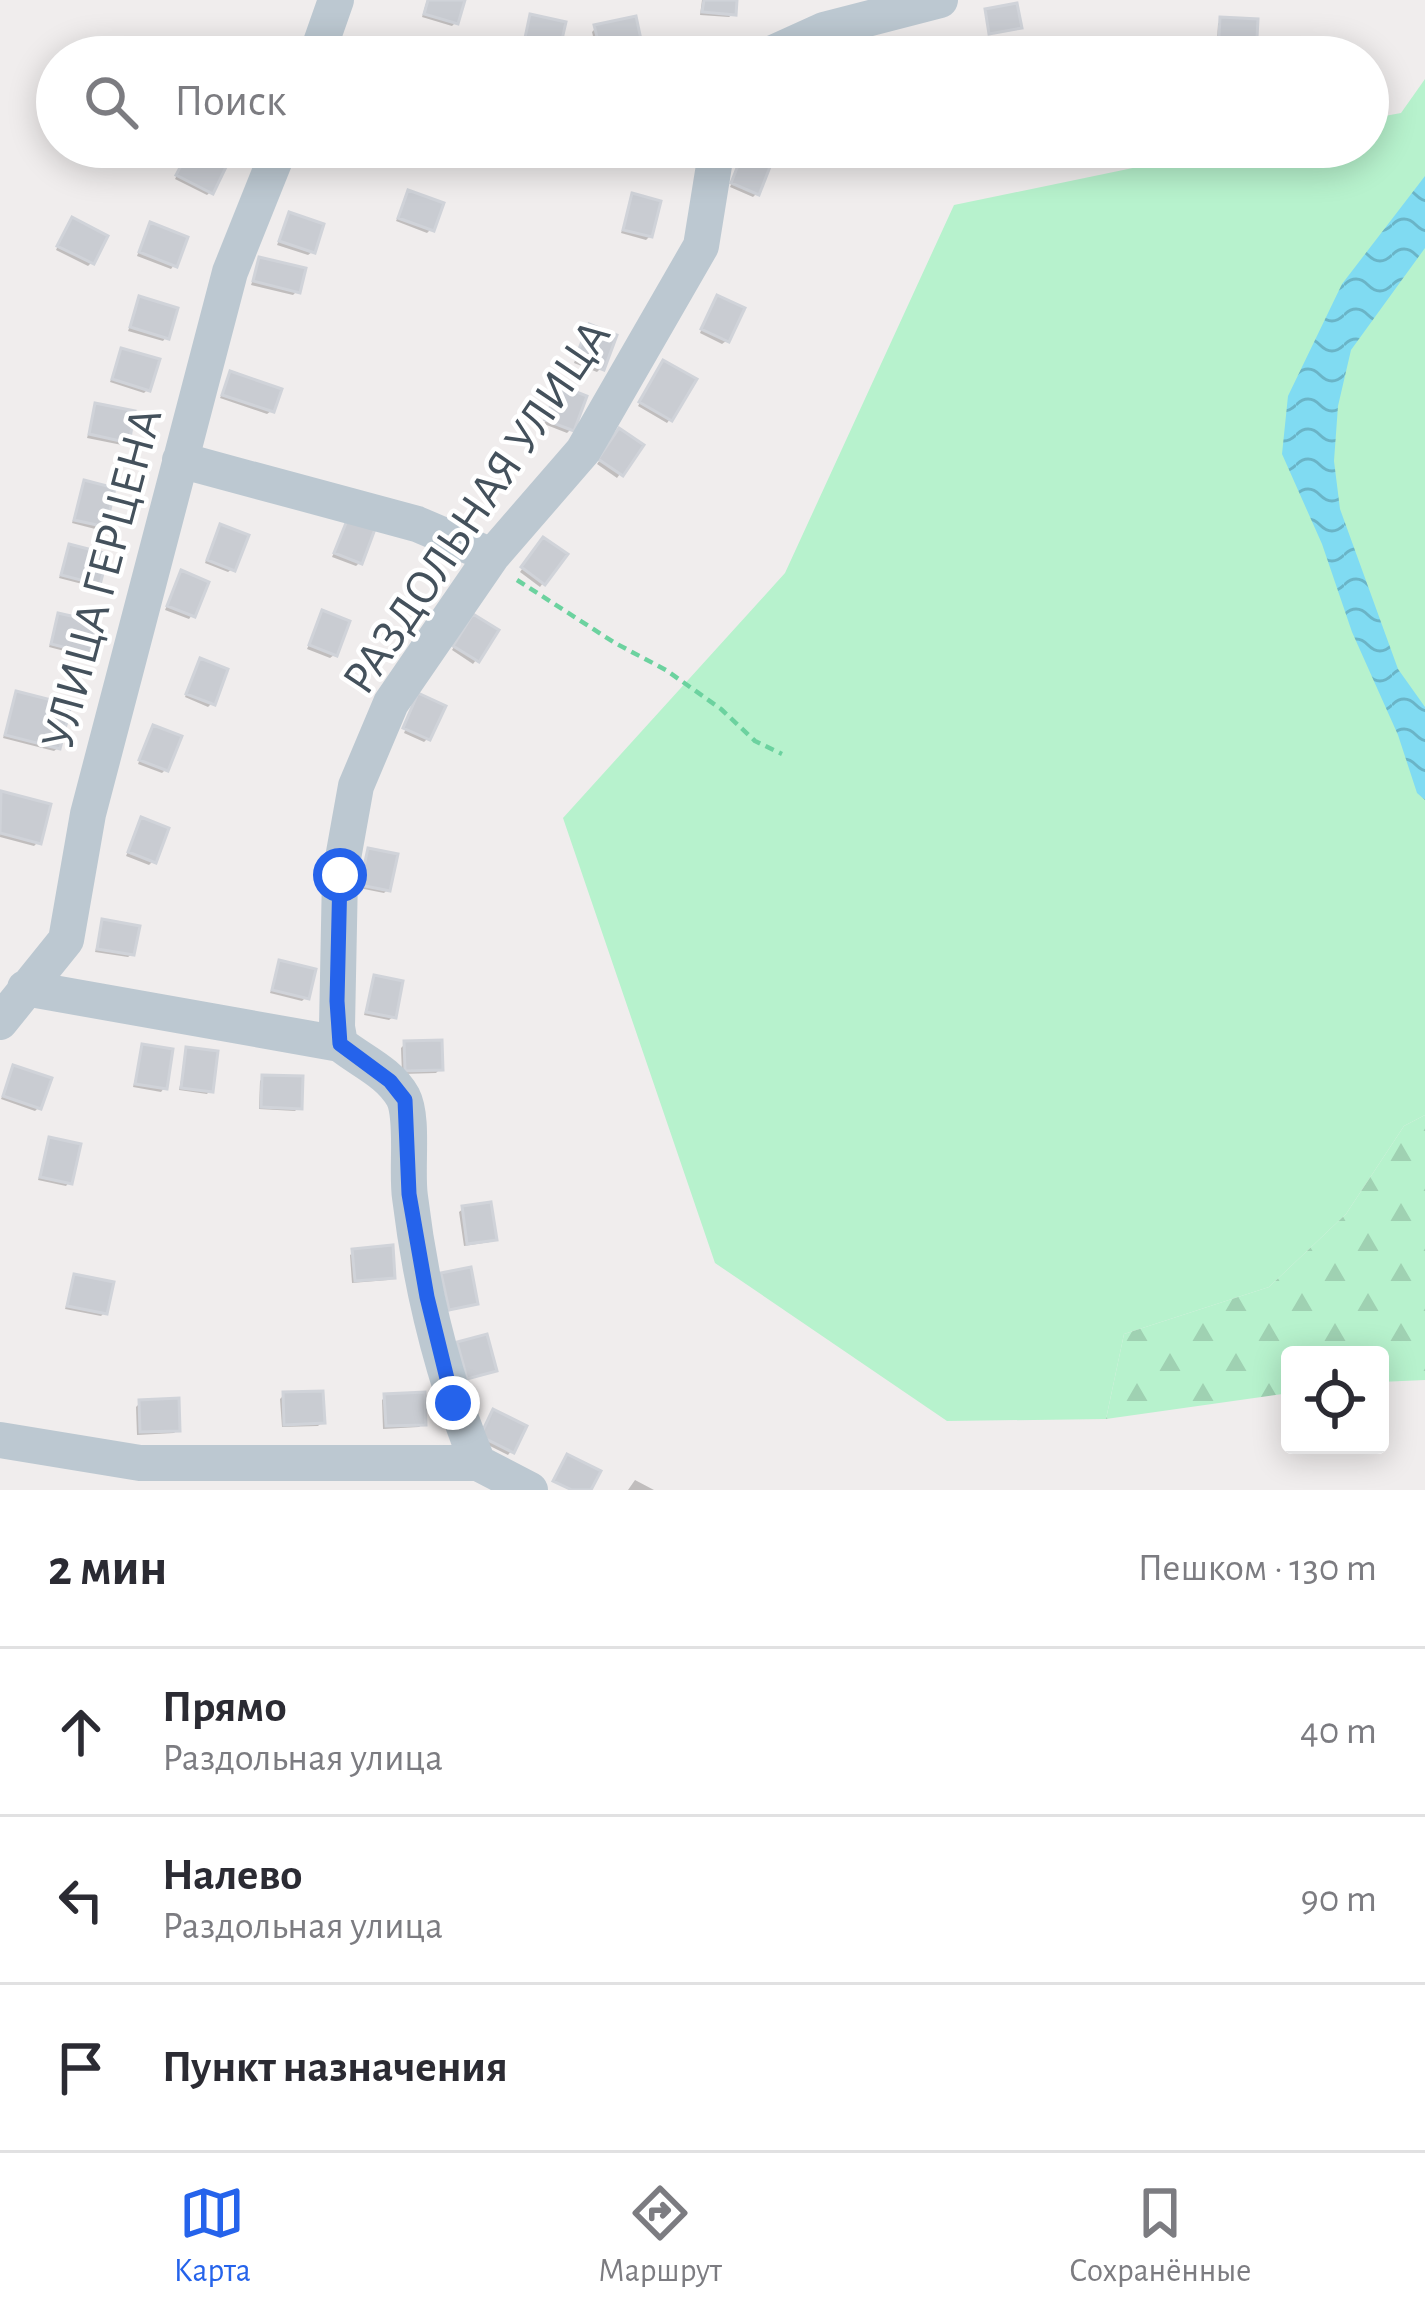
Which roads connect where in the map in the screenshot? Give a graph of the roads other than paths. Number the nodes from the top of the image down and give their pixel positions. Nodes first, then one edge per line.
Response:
1 (336, 0) edge
2 (940, 0) edge
3 (323, 36) edge
4 (811, 36) edge
5 (272, 168) edge
6 (714, 168) edge
7 (180, 460) junction
8 (492, 556) junction
9 (25, 988) junction
10 (0, 1022) edge
11 (340, 1044) junction
12 (0, 1440) edge
13 (478, 1463) junction
14 (135, 1477) edge
15 (530, 1490) edge

1 - 3 street
2 - 4 street
5 - 7 street, УЛИЦА ГЕРЦЕНА
6 - 8 street, РАЗДОЛЬНАЯ УЛИЦА
7 - 8 street
7 - 9 street, УЛИЦА ГЕРЦЕНА
8 - 11 street, РАЗДОЛЬНАЯ УЛИЦА
9 - 10 street, УЛИЦА ГЕРЦЕНА
9 - 11 street
11 - 13 street
12 - 14 street
13 - 14 street
13 - 15 street

